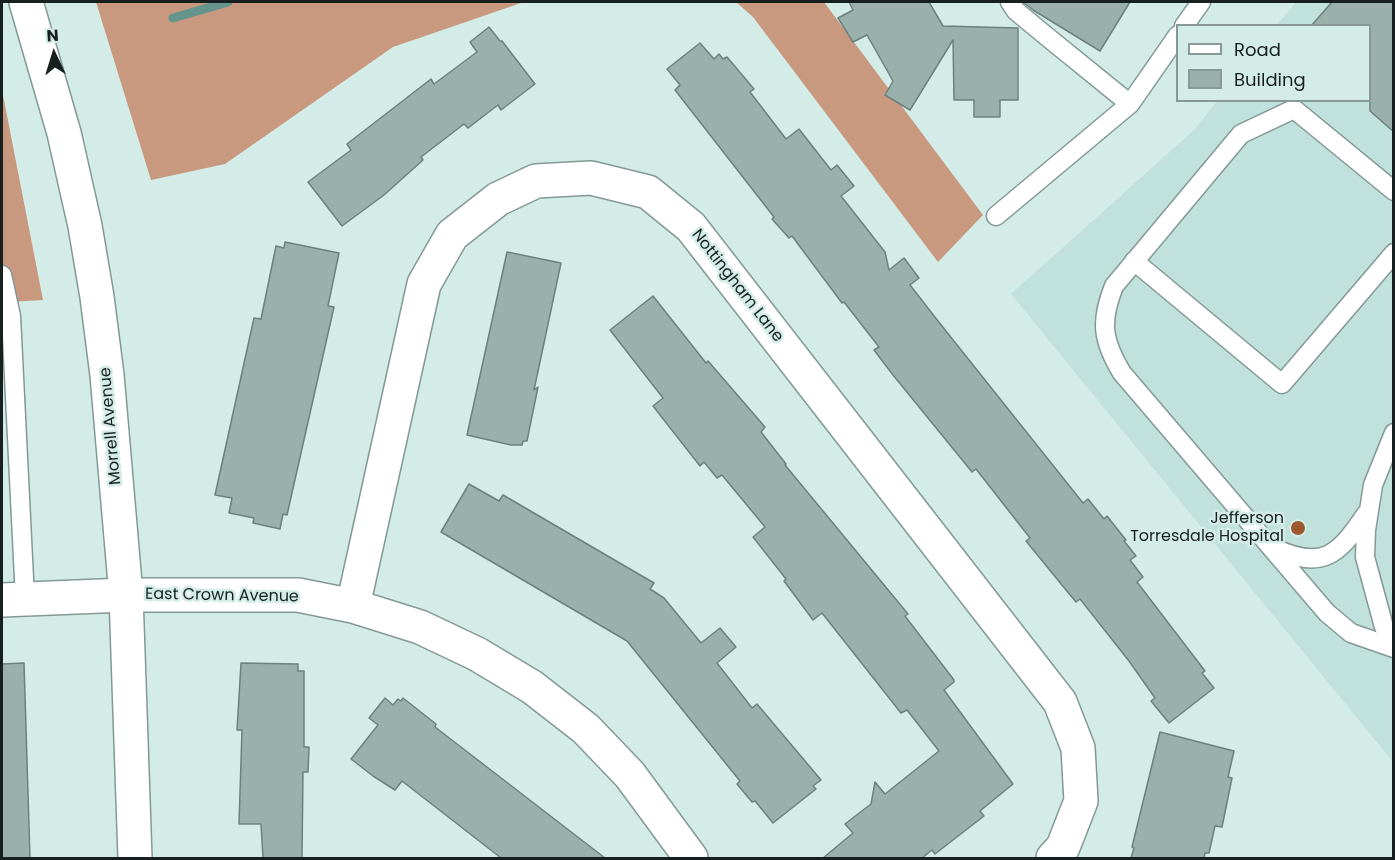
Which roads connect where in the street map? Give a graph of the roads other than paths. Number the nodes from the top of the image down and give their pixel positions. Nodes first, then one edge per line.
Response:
1 (26, 2) edge
2 (1010, 2) edge
3 (1201, 2) edge
4 (1185, 24) edge
5 (1176, 38) edge
6 (1130, 104) junction
7 (1394, 191) edge
8 (996, 216) dead end
9 (1394, 253) edge
10 (1134, 261) junction
11 (2, 275) edge
12 (1394, 433) edge
13 (1369, 509) junction
14 (1268, 545) junction
15 (126, 595) junction
16 (13, 599) edge
17 (352, 606) junction
18 (1394, 642) edge
19 (1394, 648) edge
20 (135, 858) edge
21 (691, 858) edge
22 (1053, 858) edge

1 - 15 street, Morrell Avenue
2 - 6 lane
3 - 4 lane
5 - 6 lane
6 - 8 lane
7 - 10 lane
9 - 10 lane
10 - 14 lane
11 - 16 lane
12 - 13 lane
13 - 14 lane
13 - 18 lane
14 - 19 lane
15 - 16 street, East Crown Avenue
15 - 17 street, East Crown Avenue
15 - 20 street, Morrell Avenue
17 - 21 street, East Crown Avenue
17 - 22 street, Nottingham Lane

